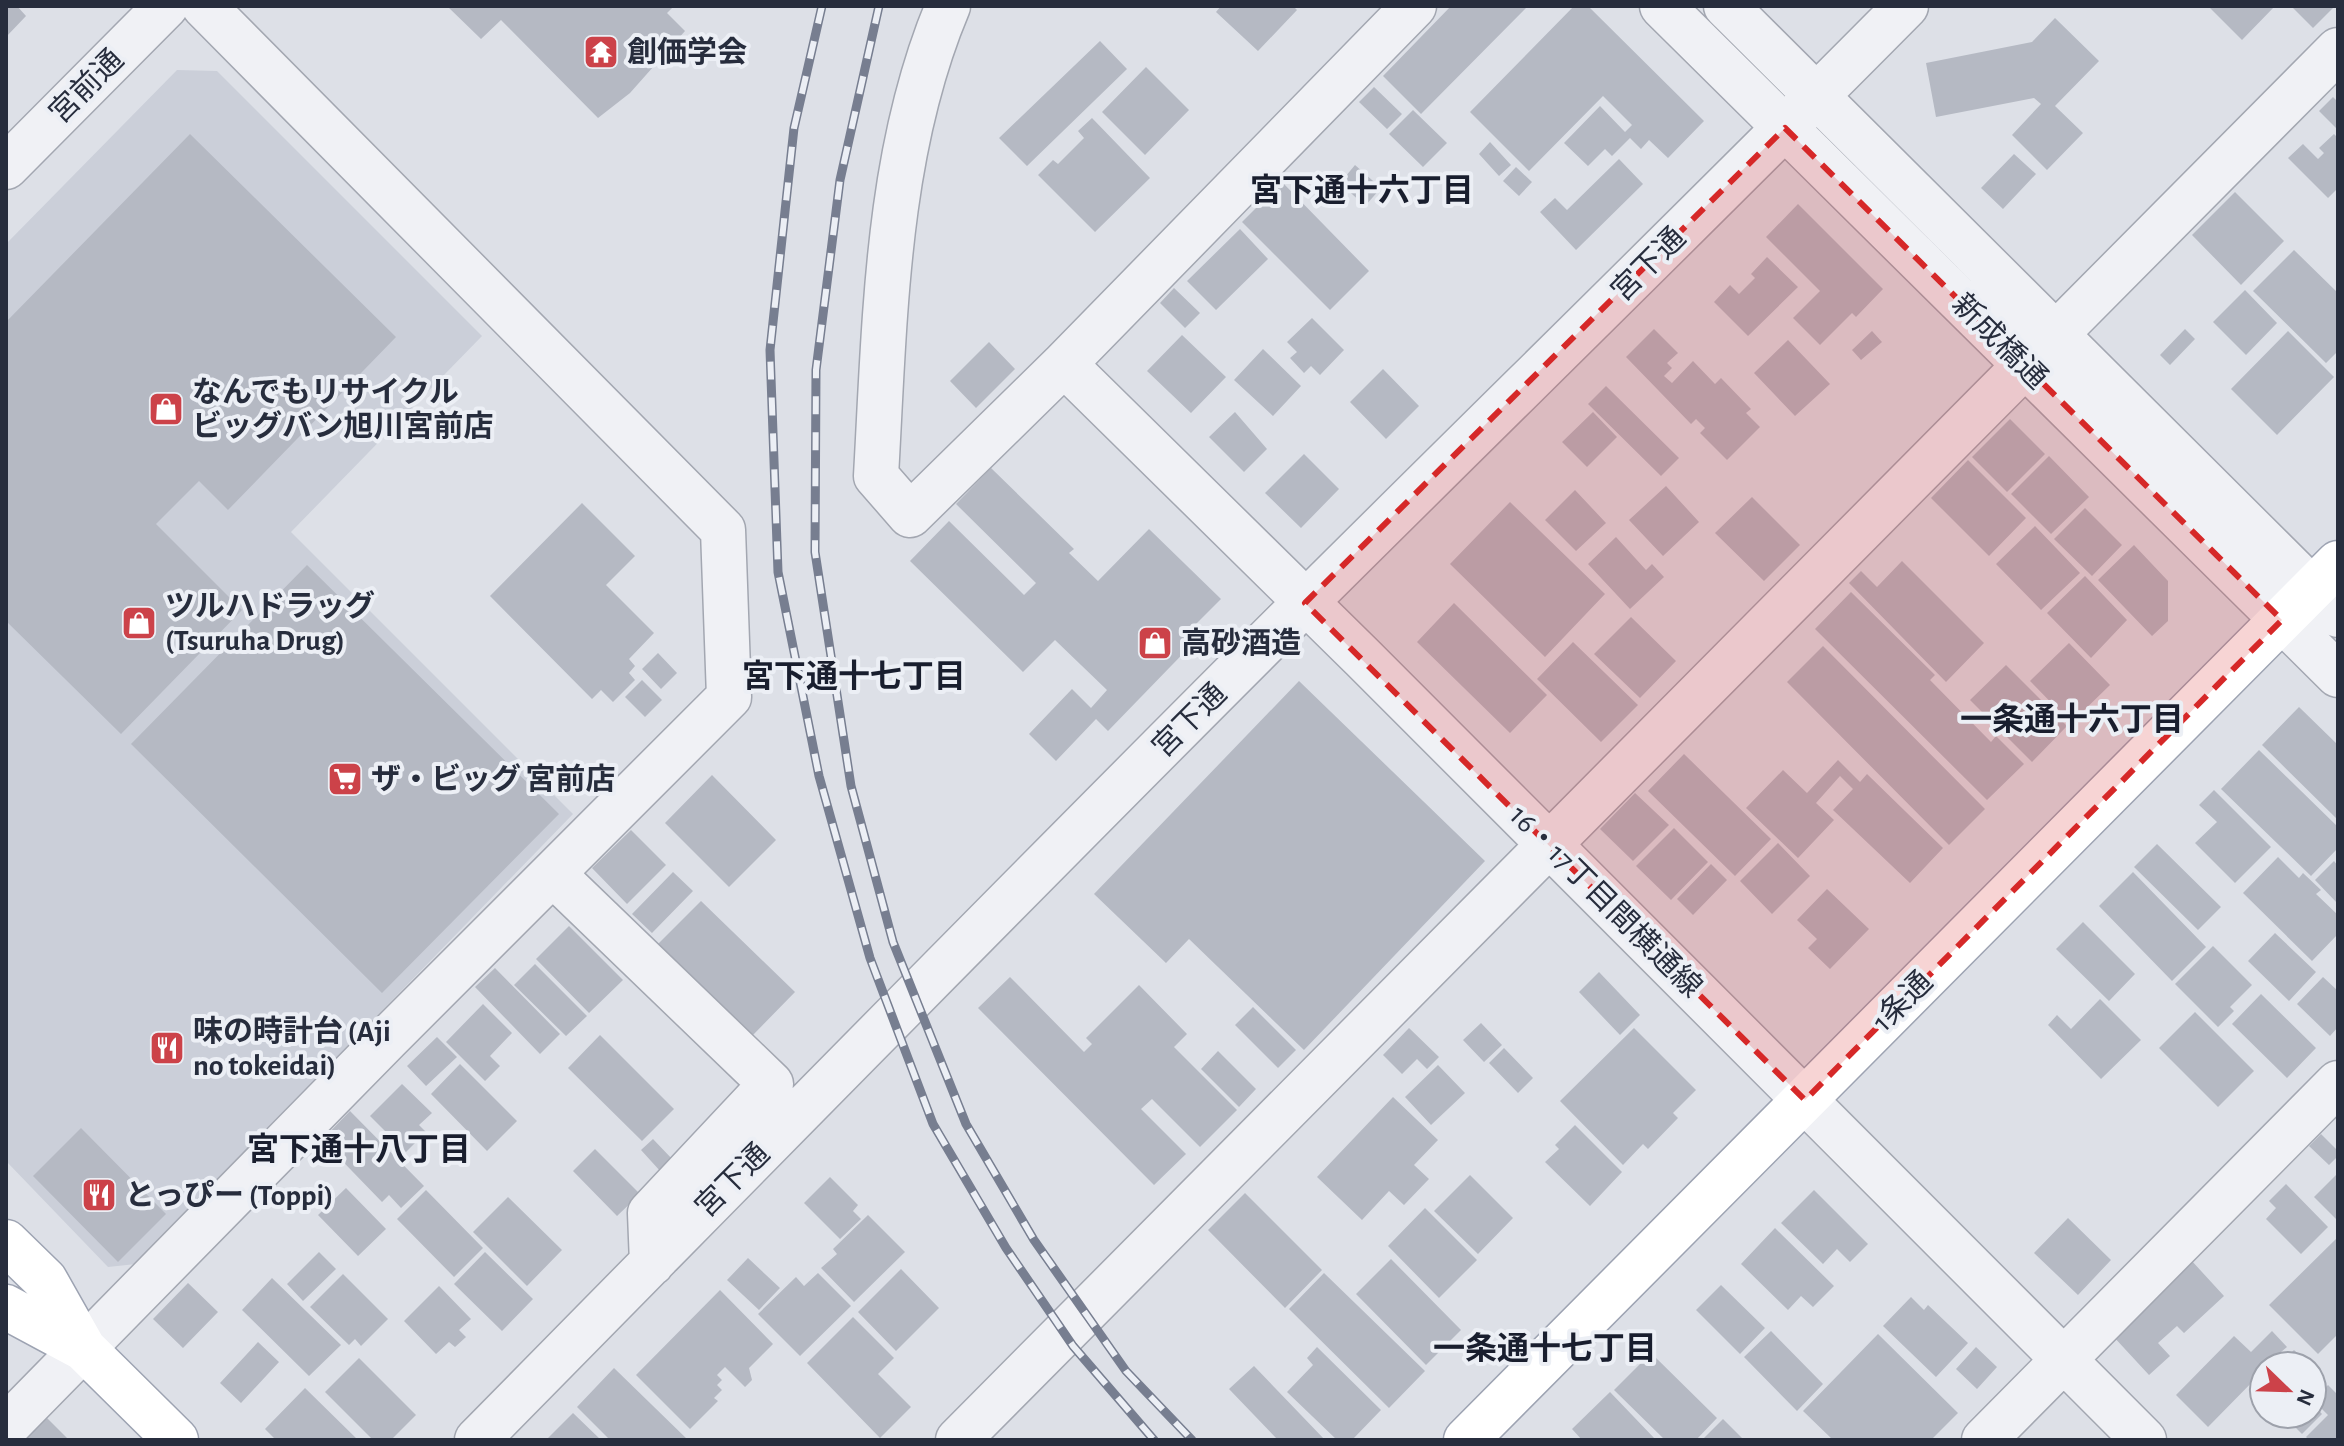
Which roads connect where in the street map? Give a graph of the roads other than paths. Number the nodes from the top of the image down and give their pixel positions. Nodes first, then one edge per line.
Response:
1 (166, 6) edge
2 (204, 6) edge
3 (948, 6) edge
4 (1414, 6) edge
5 (1662, 6) edge
6 (1726, 6) edge
7 (1906, 6) edge
8 (2338, 50) edge
9 (1817, 96) junction
10 (1785, 128) junction
11 (6, 167) edge
12 (2057, 336) junction
13 (1064, 364) junction
14 (2026, 367) junction
15 (2329, 589) edge
16 (1305, 603) junction
17 (2282, 620) junction
18 (2338, 675) edge
19 (1550, 844) junction
20 (554, 875) junction
21 (2338, 1083) edge
22 (1805, 1100) junction
23 (6, 1242) edge
24 (652, 1263) junction
25 (6, 1307) edge
26 (84, 1349) junction
27 (2064, 1359) junction
28 (6, 1427) edge
29 (176, 1440) edge
30 (477, 1440) edge
31 (958, 1440) edge
32 (1466, 1440) edge
33 (1984, 1440) edge
34 (2144, 1440) edge

1 - 11 street, 宮前通
2 - 20 street
3 - 13 street
4 - 13 street
5 - 10 street, 新成橋通
6 - 9 street, 新成橋通
7 - 9 street, 宮下通
8 - 12 street
9 - 10 street, 宮下通
9 - 12 street, 新成橋通
10 - 14 street, 新成橋通
10 - 16 street, 宮下通
12 - 14 street
12 - 15 street, 新成橋通
13 - 16 street, 16・17丁目間横通線
14 - 17 street, 新成橋通
14 - 19 street
15 - 17 main road, 1条通
16 - 19 street, 16・17丁目間横通線
16 - 24 street, 宮下通
17 - 18 street, 新成橋通
17 - 22 main road, 1条通
19 - 22 street, 16・17丁目間横通線
19 - 31 street
20 - 24 street
20 - 26 street
21 - 27 street
22 - 27 street, 16・17丁目間横通線
22 - 32 main road, 1条通
23 - 26 main road
24 - 30 street, 宮下通
25 - 26 main road
26 - 28 street
26 - 29 main road
27 - 33 street
27 - 34 street, 16・17丁目間横通線

